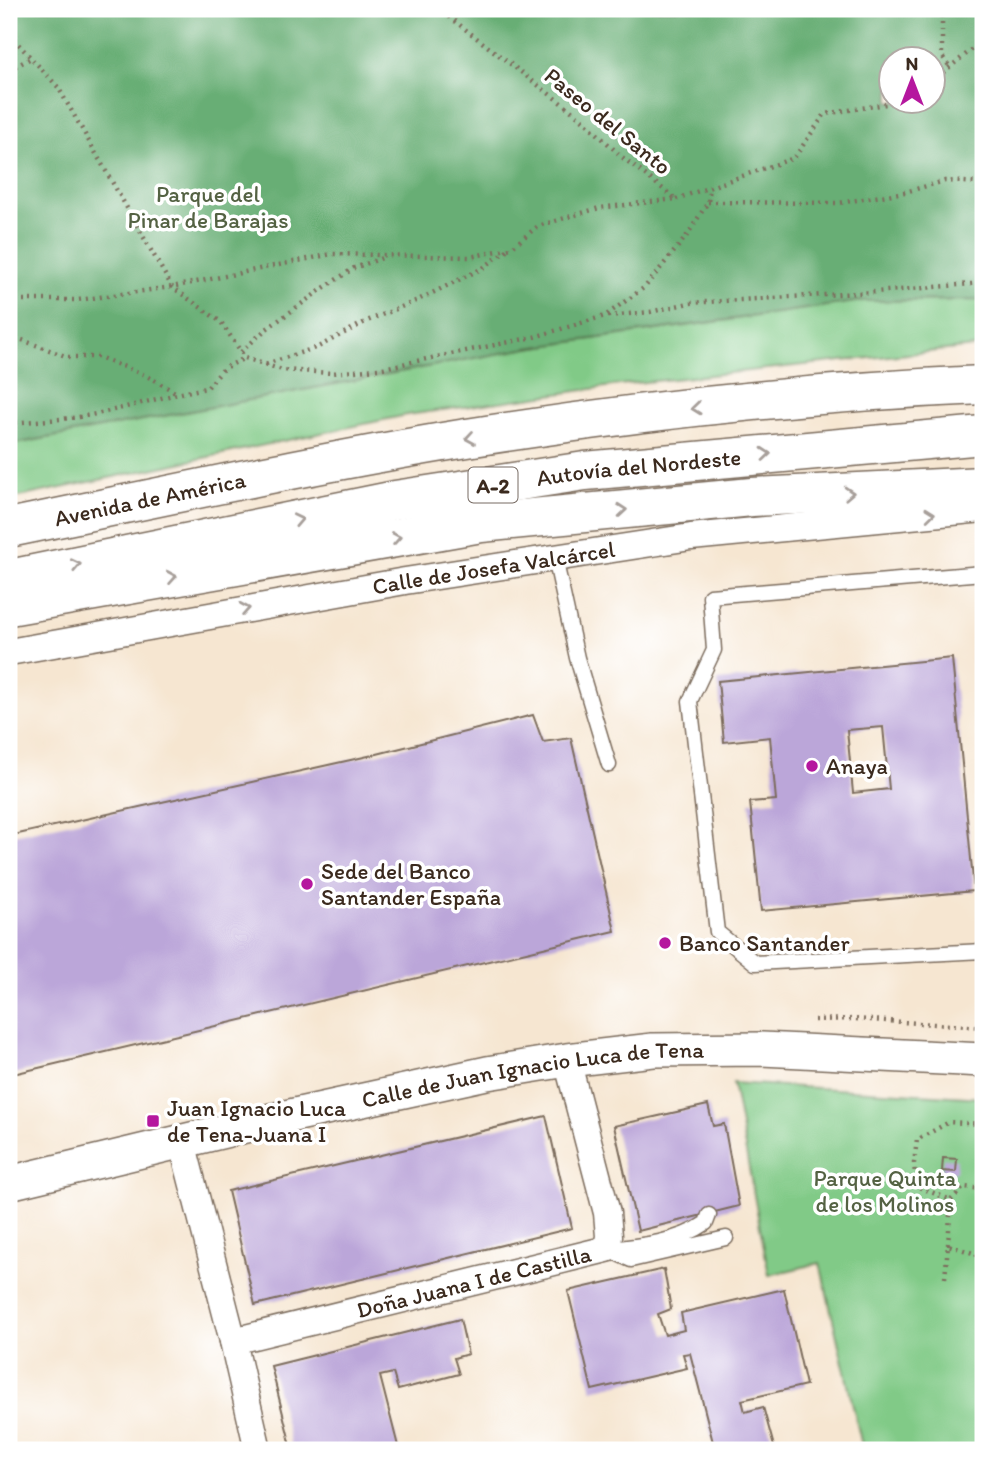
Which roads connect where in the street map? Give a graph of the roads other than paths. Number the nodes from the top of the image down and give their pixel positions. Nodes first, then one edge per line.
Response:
1 (983, 362) edge
2 (983, 385) edge
3 (877, 389) junction
4 (983, 435) edge
5 (983, 486) edge
6 (983, 509) edge
7 (9, 528) edge
8 (555, 558) junction
9 (983, 573) edge
10 (9, 579) edge
11 (9, 606) edge
12 (9, 652) edge
13 (609, 765) dead end
14 (983, 951) edge
15 (567, 1060) junction
16 (983, 1060) edge
17 (182, 1142) junction
18 (9, 1183) edge
19 (709, 1215) dead end
20 (726, 1238) dead end
21 (607, 1249) junction
22 (233, 1341) junction
23 (258, 1450) edge

1 - 3 highway
2 - 3 highway, A-2
3 -> 7 highway, Avenida de América / A-2
10 -> 4 highway, Autovía del Nordeste / A-2
11 -> 5 highway
8 -> 6 street, Calle de Josefa Valcárcel
12 -> 8 street, Calle de Josefa Valcárcel
8 - 13 lane
9 - 14 lane
15 - 16 street, Calle de Juan Ignacio Luca de Tena
15 - 17 street, Calle de Juan Ignacio Luca de Tena
15 - 21 street, Doña Juana I de Castilla
17 - 18 street, Calle de Juan Ignacio Luca de Tena
17 - 22 street
19 - 21 lane
20 - 21 lane
21 - 22 street, Doña Juana I de Castilla
22 - 23 street

